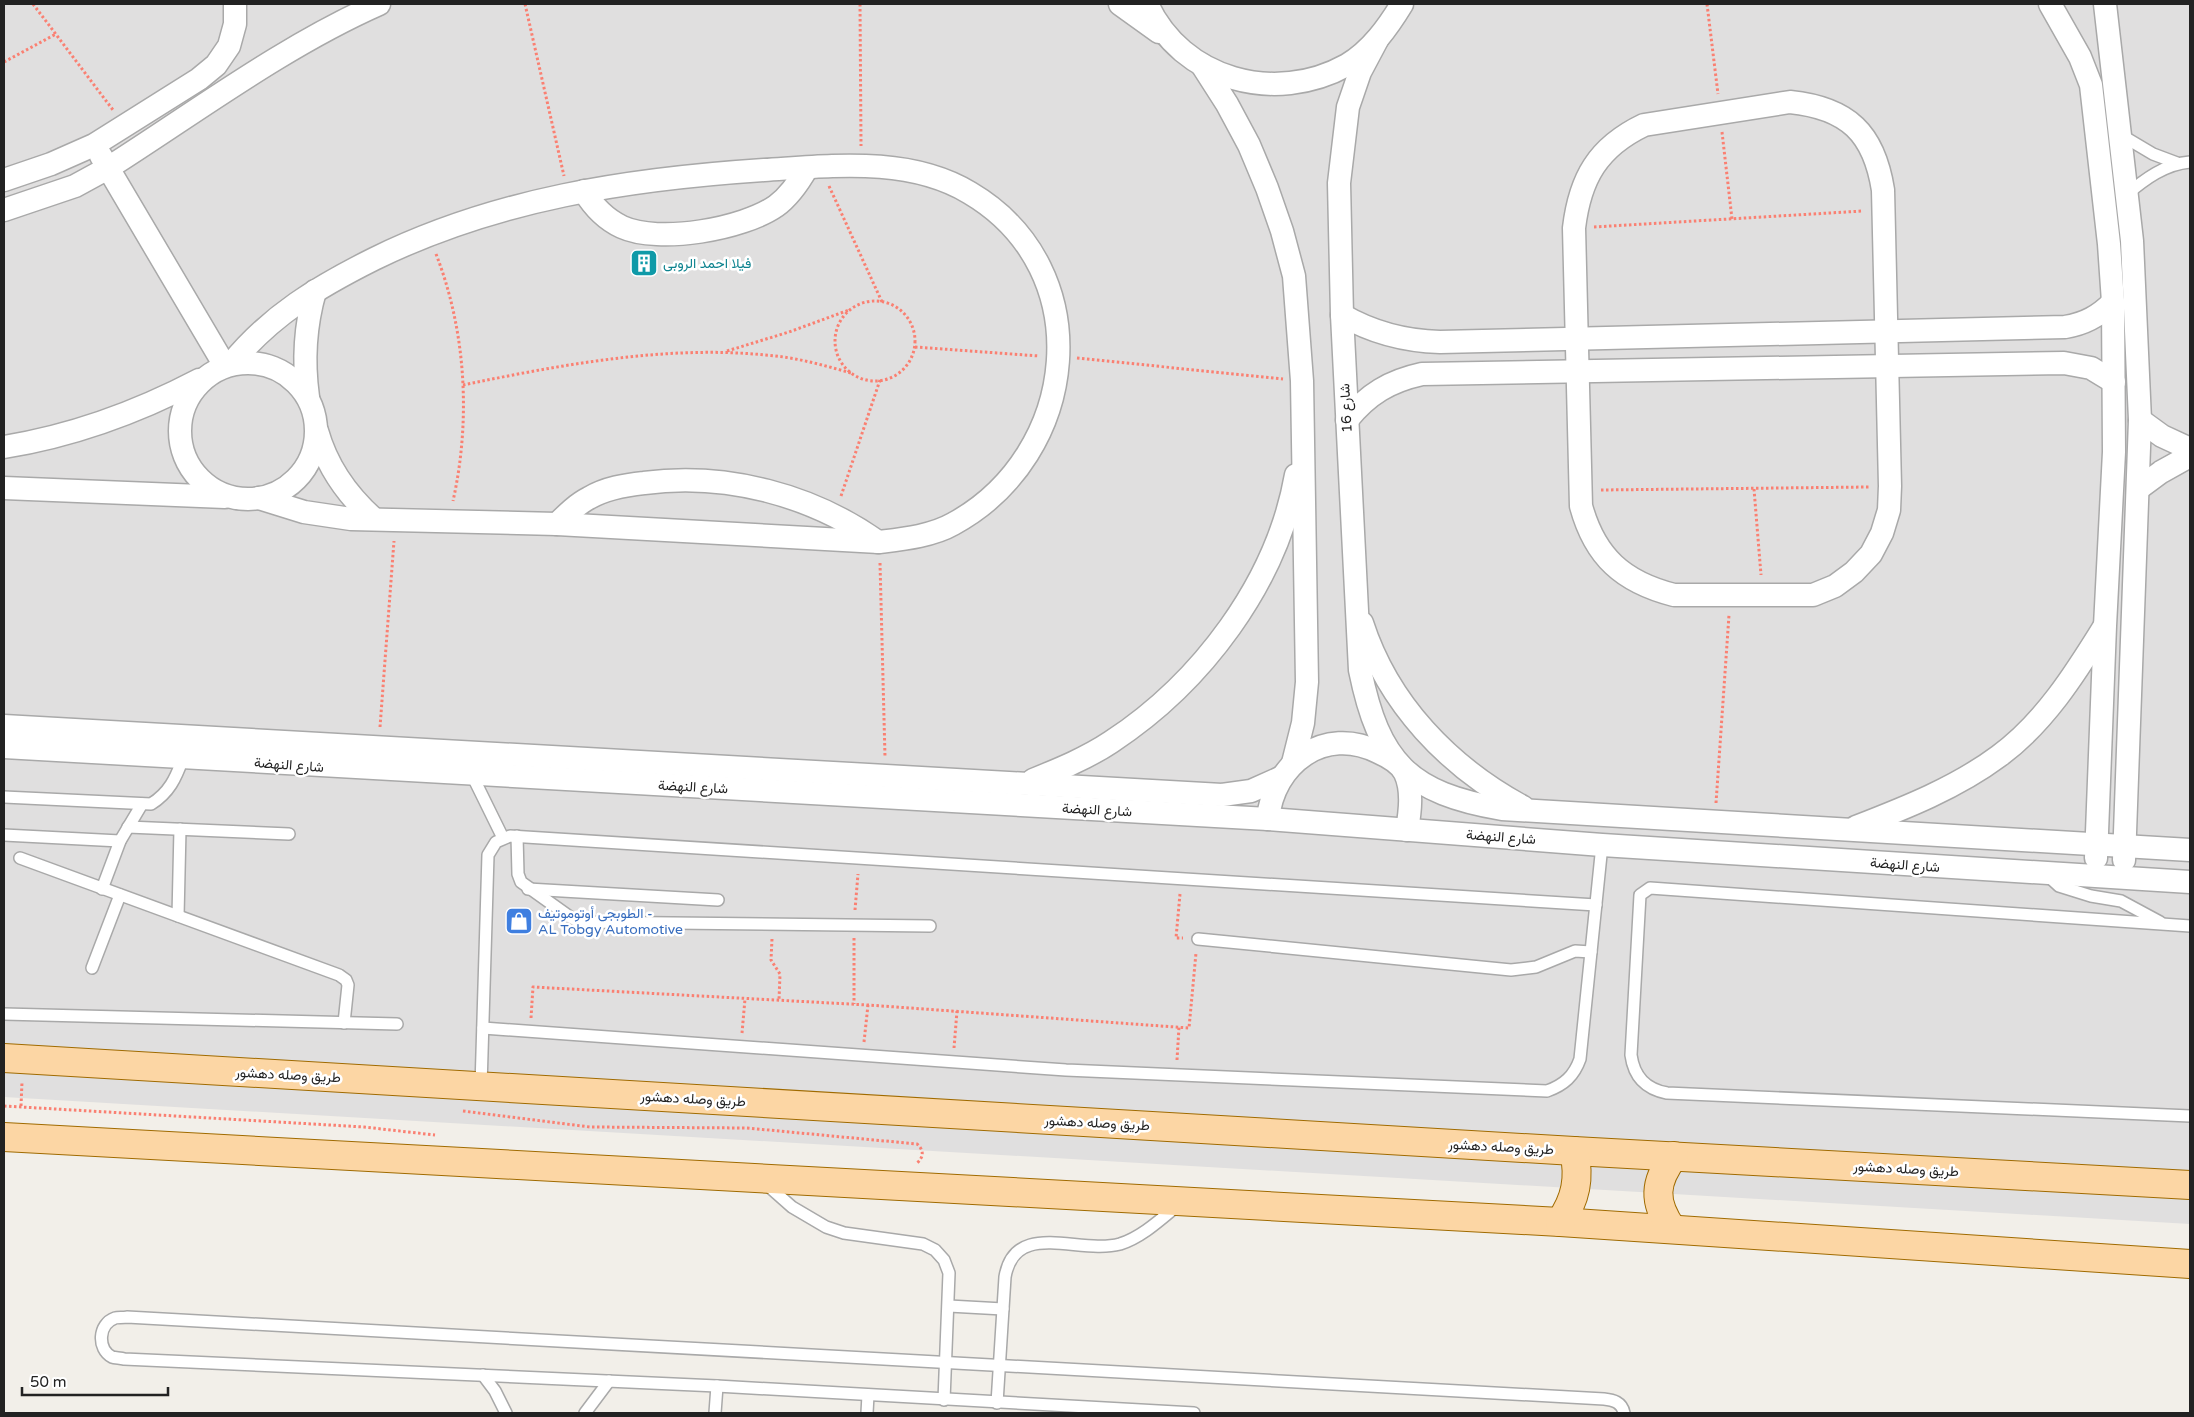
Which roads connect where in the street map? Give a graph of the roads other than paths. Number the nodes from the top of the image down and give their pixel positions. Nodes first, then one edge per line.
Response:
1 (235, 4) edge
2 (379, 4) edge
3 (1120, 4) edge
4 (1147, 4) edge
5 (1402, 4) edge
6 (2050, 4) edge
7 (2105, 4) edge
8 (1377, 40) junction
9 (1171, 41) junction
10 (1202, 65) junction
11 (2120, 134) junction
12 (94, 145) junction
13 (2190, 162) edge
14 (2177, 163) junction
15 (814, 167) junction
16 (108, 168) junction
17 (4, 179) edge
18 (576, 192) junction
19 (2126, 195) junction
20 (4, 210) edge
21 (2132, 241) junction
22 (2109, 244) junction
23 (315, 291) junction
24 (2113, 302) junction
25 (1342, 315) junction
26 (1886, 332) junction
27 (1576, 340) junction
28 (1887, 366) junction
29 (221, 369) junction
30 (1577, 371) junction
31 (2114, 382) junction
32 (308, 397) junction
33 (1347, 420) junction
34 (2140, 420) junction
35 (316, 426) junction
36 (1302, 437) junction
37 (4, 447) edge
38 (2190, 449) edge
39 (2114, 452) junction
40 (2139, 452) junction
41 (2190, 456) edge
42 (4, 488) edge
43 (2138, 489) junction
44 (233, 498) junction
45 (259, 498) junction
46 (385, 519) junction
47 (557, 524) junction
48 (879, 542) junction
49 (1356, 604) junction
50 (2105, 626) junction
51 (4, 726) edge
52 (325, 745) junction
53 (4, 747) edge
54 (183, 758) junction
55 (323, 767) junction
56 (1286, 771) junction
57 (1404, 772) junction
58 (472, 775) junction
59 (1026, 783) junction
60 (4, 797) edge
61 (142, 804) junction
62 (1025, 806) junction
63 (1528, 810) junction
64 (1268, 819) junction
65 (128, 827) junction
66 (180, 829) junction
67 (1850, 829) junction
68 (1407, 830) junction
69 (289, 834) dead end
70 (4, 835) edge
71 (517, 836) junction
72 (503, 838) junction
73 (120, 841) junction
74 (2096, 844) junction
75 (1602, 845) junction
76 (2124, 846) junction
77 (2190, 850) edge
78 (20, 858) dead end
79 (2046, 874) junction
80 (2096, 877) junction
81 (2125, 879) junction
82 (2190, 882) edge
83 (528, 888) junction
84 (102, 889) junction
85 (120, 896) junction
86 (718, 900) dead end
87 (1596, 905) junction
88 (178, 916) junction
89 (2165, 924) junction
90 (930, 926) dead end
91 (2190, 926) edge
92 (1198, 939) road end
93 (1591, 952) junction
94 (92, 968) dead end
95 (4, 1014) edge
96 (344, 1023) junction
97 (397, 1024) dead end
98 (483, 1028) junction
99 (8, 1069) edge
100 (481, 1086) junction
101 (2190, 1116) edge
102 (4, 1137) edge
103 (1574, 1151) junction
104 (1674, 1156) junction
105 (760, 1178) junction
106 (2190, 1186) edge
107 (1183, 1201) junction
108 (1560, 1222) junction
109 (1672, 1229) junction
110 (2190, 1264) edge
111 (949, 1306) junction
112 (1003, 1309) junction
113 (946, 1363) junction
114 (999, 1366) junction
115 (483, 1375) junction
116 (609, 1381) junction
117 (717, 1386) junction
118 (868, 1395) junction
119 (944, 1400) junction
120 (997, 1403) junction
121 (1057, 1410) edge
122 (506, 1413) edge
123 (585, 1413) edge
124 (715, 1413) edge
125 (867, 1413) edge
126 (1194, 1413) edge
127 (1624, 1413) edge

1 - 12 street
2 - 16 street
3 - 9 street
4 - 9 street
5 - 8 street
6 - 22 street
7 - 11 street
8 - 10 street
8 - 25 street, شارع 16
9 - 10 street
10 - 36 street
11 - 14 lane
11 - 19 street
12 - 16 street
12 - 17 street
13 - 14 lane
14 - 19 lane
15 - 18 street
15 - 18 street
15 - 48 street
16 - 20 street
16 - 29 street
18 - 23 street
19 - 21 street
21 - 22 street
21 - 34 street
22 - 24 street
23 - 29 street
23 - 32 street
24 - 26 street
24 - 31 street
25 - 27 street
25 - 33 street, شارع 16
26 - 27 street
26 - 27 street
26 - 28 street
27 - 30 street
28 - 30 street
28 - 30 street
28 - 31 street
29 - 32 street
29 - 37 street
29 - 44 street
30 - 33 street
31 - 39 street
32 - 35 street
33 - 49 street, شارع 16
34 - 38 street
34 - 40 street
35 - 45 street
35 - 46 street
36 - 56 street
36 - 59 street
39 - 40 street
39 - 50 street
40 - 43 street
41 - 43 street
42 - 44 street
43 - 76 street
44 - 45 street
45 - 46 street
46 - 47 street
47 - 48 street
47 - 48 street
49 - 57 street, شارع 16
49 - 63 street
50 - 67 street
50 - 74 street
51 - 52 street, شارع النهضة
52 - 55 street
52 - 59 street, شارع النهضة
53 - 54 street, شارع النهضة
54 - 55 street, شارع النهضة
54 - 61 lane
55 - 58 street, شارع النهضة
56 - 57 street, شارع النهضة
56 - 59 street, شارع النهضة
56 - 64 street
57 - 63 street, شارع النهضة
57 - 68 street
58 - 62 street, شارع النهضة
58 - 72 lane
59 - 62 street
60 - 61 lane
61 - 65 lane
62 - 64 street, شارع النهضة
63 - 67 street, شارع النهضة
64 - 68 street, شارع النهضة
65 - 66 lane
65 - 73 lane
66 - 69 lane
66 - 88 lane
67 - 74 street, شارع النهضة
68 - 75 street, شارع النهضة
70 - 73 lane
71 - 72 lane
71 - 83 lane
71 - 87 lane
72 - 98 lane
73 - 84 lane
74 - 76 street, شارع النهضة
74 - 80 street
75 - 79 street, شارع النهضة
75 - 87 lane
76 - 77 street, شارع النهضة
76 - 81 street
78 - 84 lane
79 - 80 street, شارع النهضة
79 - 89 lane
80 - 81 street, شارع النهضة
81 - 82 street, شارع النهضة
83 - 86 lane
83 - 90 lane
84 - 85 lane
85 - 88 lane
85 - 94 lane
87 - 93 lane
88 - 96 lane
89 - 91 lane
89 - 101 lane
92 - 93 lane
93 - 98 lane
95 - 96 lane
96 - 97 lane
98 - 100 lane
99 - 100 main road, طريق وصله دهشور
100 - 103 main road, طريق وصله دهشور
102 - 105 main road
103 - 104 main road, طريق وصله دهشور
103 - 108 main road
104 - 106 main road, طريق وصله دهشور
104 - 109 main road
105 - 107 main road
105 - 111 lane
107 - 108 main road
107 - 112 lane
108 - 109 main road
109 - 110 main road
111 - 112 lane
111 - 113 lane
112 - 114 lane
113 - 114 lane
113 - 115 lane
113 - 119 lane
114 - 120 lane
114 - 127 lane
115 - 116 lane
115 - 122 lane
116 - 117 lane
116 - 123 lane
117 - 118 lane
117 - 124 lane
118 - 119 lane
118 - 125 lane
119 - 120 lane
120 - 121 lane
121 - 126 lane

